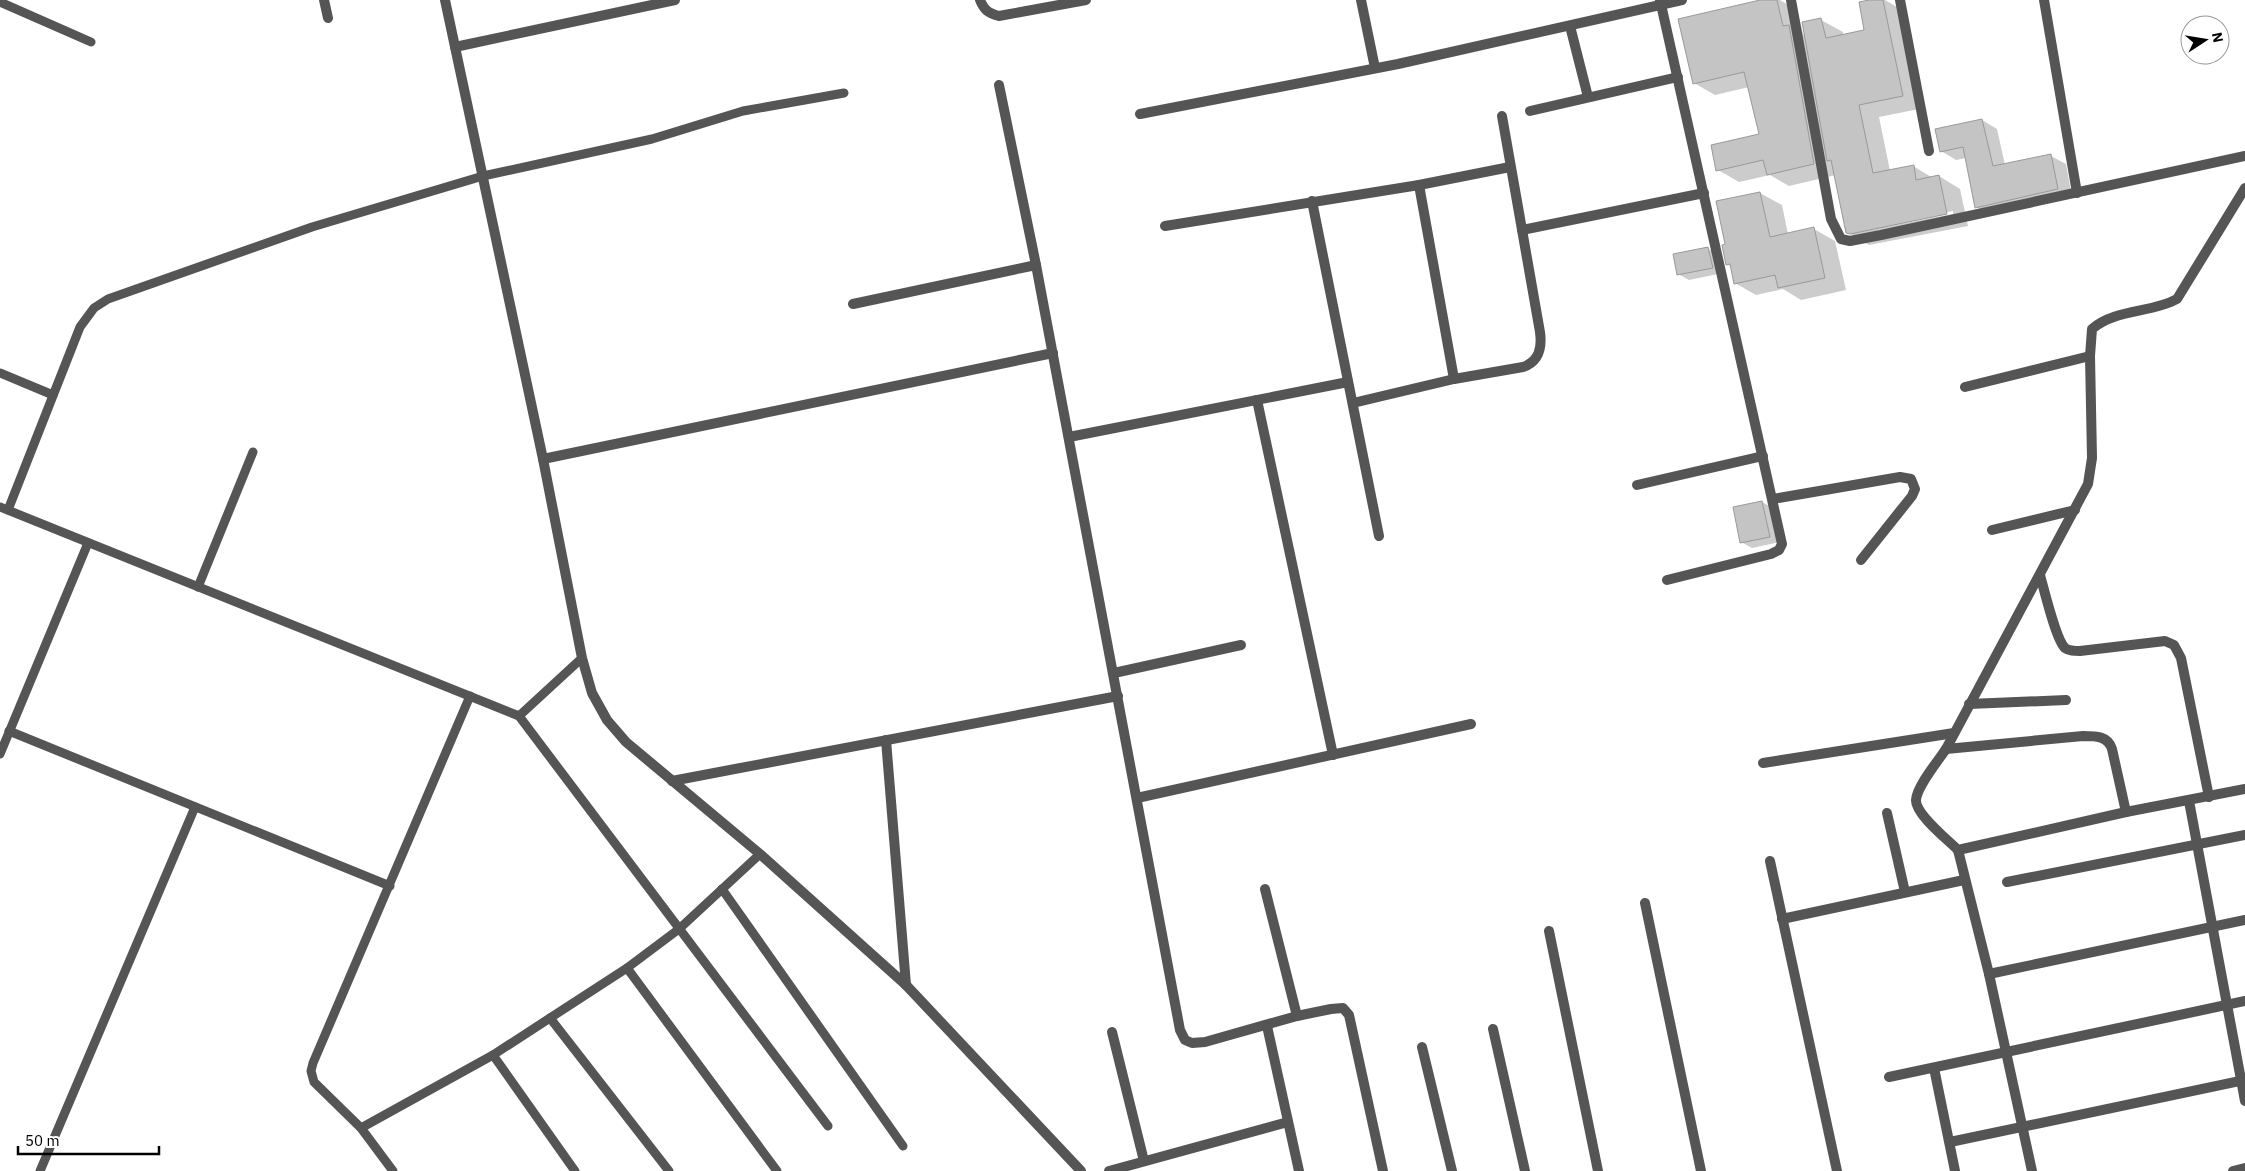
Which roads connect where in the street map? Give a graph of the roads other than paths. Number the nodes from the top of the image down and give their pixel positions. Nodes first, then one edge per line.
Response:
1 (324, 0) edge
2 (445, 0) edge
3 (675, 0) edge
4 (980, 0) edge
5 (1086, 0) edge
6 (1361, 0) edge
7 (1682, 0) edge
8 (1791, 0) edge
9 (1900, 0) edge
10 (2044, 0) edge
11 (0, 2) edge
12 (1661, 2) edge
13 (328, 18) dead end
14 (1570, 26) junction
15 (91, 42) dead end
16 (455, 47) junction
17 (1376, 68) junction
18 (1678, 76) junction
19 (999, 85) dead end
20 (844, 93) dead end
21 (1588, 97) junction
22 (1530, 111) dead end
23 (1140, 114) dead end
24 (1502, 116) dead end
25 (1929, 151) dead end
26 (2245, 156) edge
27 (1510, 166) junction
28 (483, 176) junction
29 (1419, 185) junction
30 (2245, 188) edge
31 (1704, 193) junction
32 (2077, 193) junction
33 (1312, 201) junction
34 (1165, 226) dead end
35 (1522, 230) junction
36 (1036, 265) junction
37 (853, 304) dead end
38 (1053, 353) junction
39 (2090, 356) junction
40 (0, 374) edge
41 (1454, 379) junction
42 (1348, 382) junction
43 (1965, 387) dead end
44 (53, 395) junction
45 (1257, 400) junction
46 (1352, 402) junction
47 (1069, 437) junction
48 (253, 452) dead end
49 (1763, 456) junction
50 (543, 459) junction
51 (1637, 485) dead end
52 (1773, 500) junction
53 (4, 509) edge
54 (2075, 510) junction
55 (1992, 530) dead end
56 (1379, 536) dead end
57 (88, 542) junction
58 (1861, 560) dead end
59 (2040, 576) junction
60 (1666, 580) dead end
61 (198, 587) junction
62 (1241, 645) dead end
63 (582, 658) junction
64 (1114, 673) junction
65 (470, 696) junction
66 (1118, 696) junction
67 (2066, 700) dead end
68 (1969, 704) junction
69 (519, 716) junction
70 (1471, 724) dead end
71 (9, 732) junction
72 (1954, 733) junction
73 (886, 740) junction
74 (1946, 749) junction
75 (0, 754) edge
76 (1333, 755) junction
77 (1763, 763) dead end
78 (672, 781) junction
79 (2245, 789) edge
80 (2209, 797) junction
81 (1138, 798) junction
82 (2189, 801) junction
83 (195, 807) junction
84 (2126, 812) junction
85 (1887, 814) dead end
86 (2245, 835) edge
87 (2197, 846) junction
88 (1958, 850) junction
89 (760, 854) junction
90 (1770, 861) dead end
91 (1964, 880) junction
92 (2007, 882) dead end
93 (390, 886) junction
94 (722, 889) junction
95 (1265, 889) dead end
96 (1905, 892) junction
97 (1645, 903) dead end
98 (1782, 919) junction
99 (2245, 920) edge
100 (2213, 926) junction
101 (679, 929) junction
102 (1549, 931) dead end
103 (627, 968) junction
104 (1989, 974) junction
105 (906, 985) junction
106 (2245, 1000) edge
107 (2227, 1005) junction
108 (1298, 1016) junction
109 (550, 1018) junction
110 (1266, 1026) junction
111 (1493, 1029) dead end
112 (1112, 1032) dead end
113 (1422, 1047) dead end
114 (2007, 1053) junction
115 (493, 1055) junction
116 (1934, 1068) junction
117 (1889, 1078) dead end
118 (2243, 1081) edge
119 (2245, 1101) edge
120 (1288, 1122) junction
121 (828, 1126) dead end
122 (2024, 1127) junction
123 (361, 1128) junction
124 (1950, 1142) junction
125 (903, 1146) dead end
126 (1144, 1161) junction
127 (2245, 1168) edge
128 (40, 1171) edge
129 (393, 1171) edge
130 (575, 1171) edge
131 (669, 1171) edge
132 (777, 1171) edge
133 (1081, 1171) edge
134 (1109, 1171) edge
135 (1299, 1171) edge
136 (1383, 1171) edge
137 (1452, 1171) edge
138 (1525, 1171) edge
139 (1598, 1171) edge
140 (1701, 1171) edge
141 (1837, 1171) edge
142 (1955, 1171) edge
143 (2032, 1171) edge
144 (2233, 1171) edge

1 - 13 street
2 - 16 street
3 - 16 street
4 - 5 street
6 - 17 street
7 - 12 street
8 - 32 street
9 - 25 street
10 - 32 street
11 - 15 lane
12 - 14 street
12 - 18 street
14 - 17 street
14 - 21 street
16 - 28 street
17 - 23 street
18 - 21 street
18 - 31 street
19 - 36 street
20 - 28 lane
21 - 22 street
24 - 27 street
26 - 32 street
27 - 29 street
27 - 35 street
28 - 44 lane
28 - 50 street
29 - 33 street
29 - 41 street
30 - 39 street
31 - 35 street
31 - 49 street
33 - 34 street
33 - 42 street
35 - 41 street
36 - 37 street
36 - 38 street
38 - 47 street
38 - 50 street
39 - 43 street
39 - 54 street
40 - 44 lane
41 - 46 street
42 - 45 street
42 - 46 street
44 - 53 lane
45 - 47 street
45 - 76 street
46 - 56 street
47 - 64 street
48 - 61 lane
49 - 51 street
49 - 52 street
50 - 63 street
52 - 58 street
52 - 60 street
53 - 57 lane
54 - 55 street
54 - 59 street
57 - 61 lane
57 - 71 lane
59 - 68 street
59 - 80 street
61 - 65 lane
62 - 64 street
63 - 69 lane
63 - 78 street
64 - 66 street
65 - 69 lane
65 - 93 lane
66 - 73 street
66 - 81 street
67 - 68 street
68 - 72 street
69 - 101 lane
70 - 76 street
71 - 75 lane
71 - 83 lane
72 - 74 street
72 - 77 street
73 - 78 street
73 - 105 street
74 - 84 street
74 - 88 street
76 - 81 street
78 - 89 street
79 - 80 street
80 - 82 street
81 - 110 street
82 - 84 street
82 - 87 street
83 - 93 lane
83 - 128 lane
84 - 88 street
85 - 96 street
86 - 87 street
87 - 92 street
87 - 100 street
88 - 91 street
89 - 94 lane
89 - 105 street
90 - 98 street
91 - 96 street
91 - 104 street
93 - 123 lane
94 - 101 lane
94 - 125 lane
95 - 108 street
96 - 98 street
97 - 140 street
98 - 141 street
99 - 100 street
100 - 104 street
100 - 107 street
101 - 103 lane
101 - 121 lane
102 - 139 street
103 - 109 lane
103 - 132 lane
104 - 114 street
105 - 133 street
106 - 107 street
107 - 114 street
107 - 118 street
108 - 110 street
108 - 136 street
109 - 115 lane
109 - 131 lane
110 - 120 street
111 - 138 street
112 - 126 street
113 - 137 street
114 - 116 street
114 - 122 street
115 - 123 lane
115 - 130 lane
116 - 117 street
116 - 124 street
118 - 119 street
118 - 122 street
120 - 126 street
120 - 135 street
122 - 124 street
122 - 143 street
123 - 129 lane
124 - 142 street
126 - 134 street
127 - 144 street

